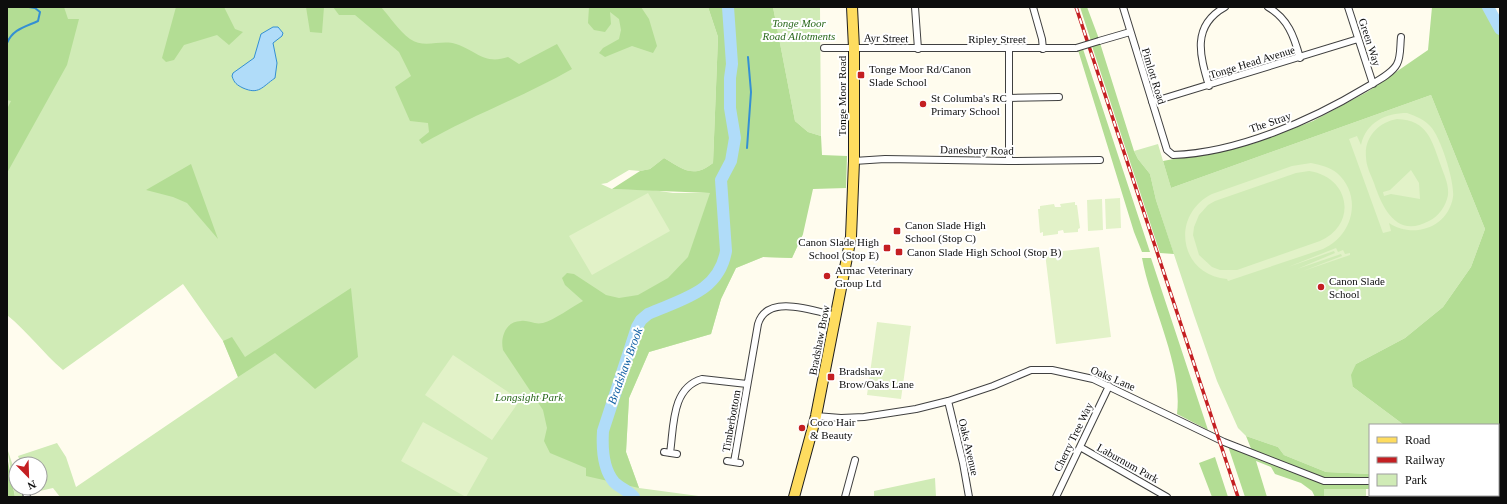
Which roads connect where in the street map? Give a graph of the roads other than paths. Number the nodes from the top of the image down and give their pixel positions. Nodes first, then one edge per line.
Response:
1 (852, 7) edge
2 (915, 7) edge
3 (1033, 7) edge
4 (1123, 7) edge
5 (1225, 7) edge
6 (1268, 7) edge
7 (1348, 7) edge
8 (1130, 32) junction
9 (1401, 37) dead end
10 (1358, 39) junction
11 (824, 48) dead end
12 (854, 48) junction
13 (918, 49) junction
14 (1009, 49) junction
15 (1043, 49) junction
16 (1300, 58) junction
17 (1373, 84) junction
18 (1209, 86) junction
19 (1059, 97) dead end
20 (1009, 98) junction
21 (1152, 102) junction
22 (1167, 150) joint
23 (1100, 160) dead end
24 (854, 161) junction
25 (1009, 161) junction
26 (836, 316) junction
27 (747, 384) junction
28 (1109, 386) junction
29 (948, 401) junction
30 (816, 416) junction
31 (1080, 447) junction
32 (670, 453) dead end
33 (855, 460) dead end
34 (733, 462) dead end
35 (1369, 481) edge
36 (794, 497) edge
37 (845, 497) edge
38 (969, 497) edge
39 (1056, 497) edge
40 (1167, 497) edge

1 - 12 main road, Tonge Moor Road
2 - 13 street
3 - 15 street
4 - 8 street, Pimlott Road
5 - 18 street
6 - 16 street
7 - 10 street, Green Way
8 - 15 street, Ripley Street, bridge
8 - 21 street, Pimlott Road
9 - 17 street, The Stray
10 - 16 street, Tonge Head Avenue
10 - 17 street, Green Way
11 - 12 street, Ayr Street
12 - 13 street, Ayr Street
12 - 24 main road, Tonge Moor Road
13 - 14 street, Ripley Street
14 - 15 street, Ripley Street
14 - 20 street
16 - 18 street, Tonge Head Avenue
17 - 22 street, The Stray
18 - 21 street, Tonge Head Avenue
19 - 20 street
20 - 25 street
21 - 22 street, Pimlott Road
23 - 25 street, Danesbury Road
24 - 25 street, Danesbury Road
24 - 26 main road, Bradshaw Brow
26 - 27 street, Timberbottom
26 - 30 main road, Bradshaw Brow
27 - 32 street, Timberbottom
27 - 34 street, Timberbottom
28 - 29 street, Oaks Lane
28 - 31 street, Cherry Tree Way
28 - 35 street, Oaks Lane
29 - 30 street, Oaks Lane
29 - 38 street, Oaks Avenue
30 - 36 main road, Bradshaw Brow
31 - 39 street, Cherry Tree Way
31 - 40 street, Laburnum Park
33 - 37 street

